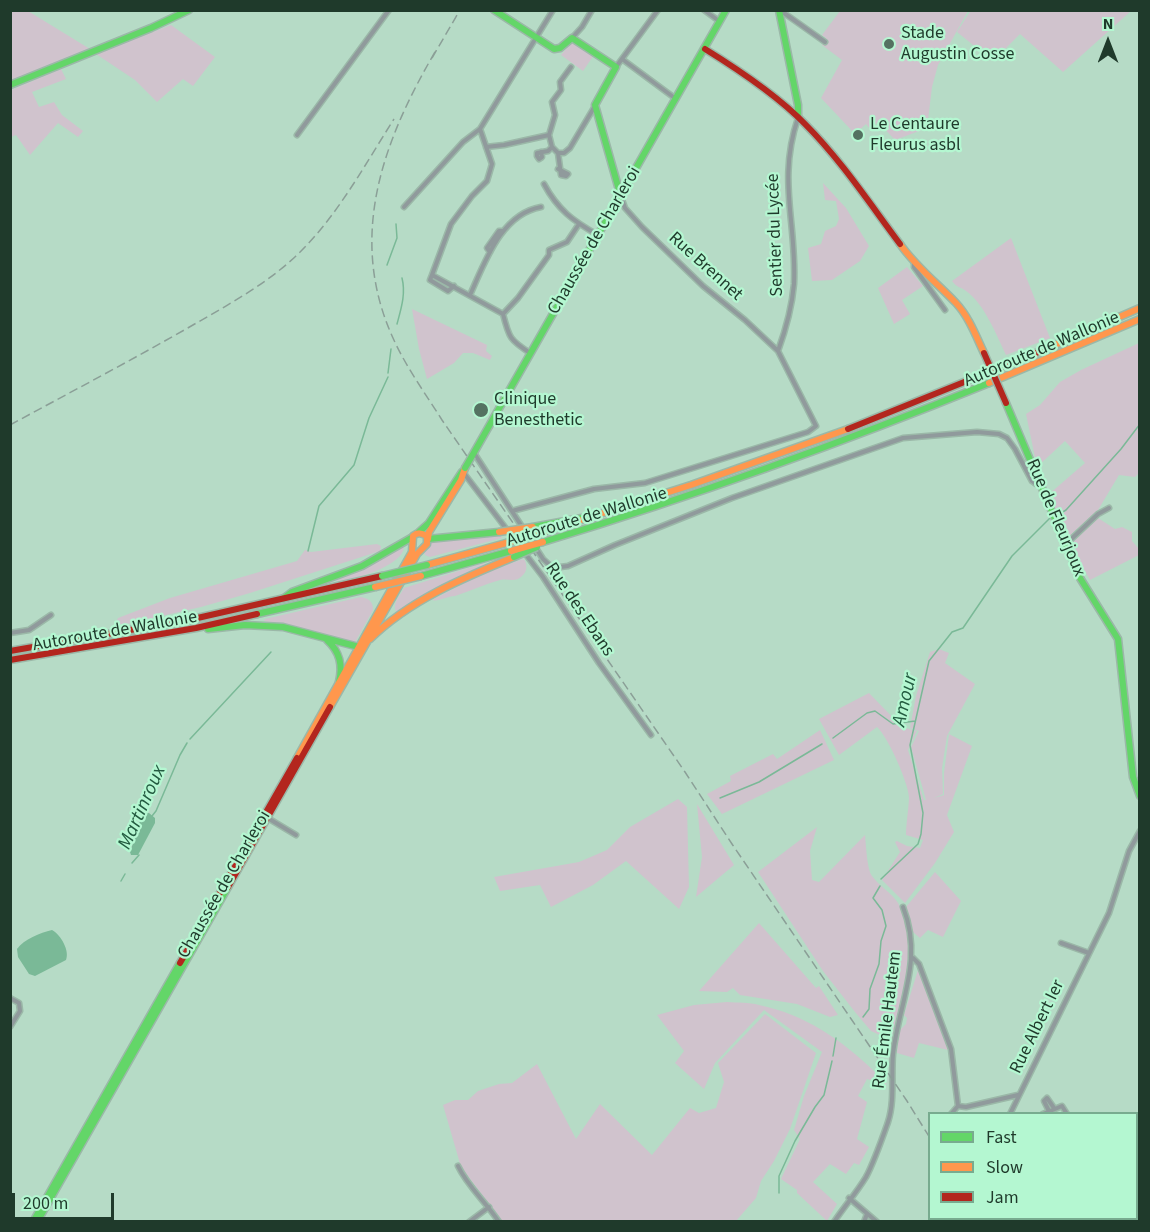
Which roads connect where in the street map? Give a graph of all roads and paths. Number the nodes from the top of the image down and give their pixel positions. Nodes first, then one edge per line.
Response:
1 (189, 10) edge
2 (389, 10) edge
3 (494, 10) edge
4 (553, 10) edge
5 (592, 10) edge
6 (658, 10) edge
7 (704, 10) edge
8 (726, 10) edge
9 (779, 11) edge
10 (720, 22) junction
11 (572, 38) junction
12 (536, 39) junction
13 (825, 42) dead end
14 (705, 49) junction
15 (622, 59) junction
16 (571, 67) dead end
17 (616, 67) junction
18 (10, 85) edge
19 (676, 99) junction
20 (595, 105) junction
21 (798, 117) junction
22 (480, 129) junction
23 (297, 135) dead end
24 (549, 135) junction
25 (486, 147) junction
26 (552, 147) junction
27 (541, 152) dead end
28 (558, 153) junction
29 (558, 169) dead end
30 (544, 184) dead end
31 (621, 197) junction
32 (404, 207) dead end
33 (541, 207) dead end
34 (579, 224) junction
35 (598, 235) junction
36 (913, 262) junction
37 (470, 295) junction
38 (1140, 308) edge
39 (945, 310) dead end
40 (503, 314) junction
41 (1140, 319) edge
42 (778, 351) junction
43 (530, 353) junction
44 (473, 454) junction
45 (464, 469) junction
46 (1040, 484) junction
47 (451, 491) junction
48 (446, 505) junction
49 (1109, 508) dead end
50 (512, 511) junction
51 (593, 518) junction
52 (419, 532) junction
53 (411, 538) junction
54 (445, 538) junction
55 (428, 539) junction
56 (1066, 544) junction
57 (413, 546) junction
58 (421, 549) junction
59 (513, 554) junction
60 (282, 600) junction
61 (381, 606) junction
62 (51, 615) dead end
63 (384, 615) junction
64 (394, 618) junction
65 (196, 628) junction
66 (10, 633) edge
67 (325, 638) junction
68 (369, 641) junction
69 (358, 646) junction
70 (10, 651) edge
71 (10, 660) edge
72 (339, 682) junction
73 (651, 735) dead end
74 (1140, 796) edge
75 (266, 816) junction
76 (1140, 831) edge
77 (296, 835) dead end
78 (903, 907) dead end
79 (1061, 943) dead end
80 (1089, 953) junction
81 (912, 958) junction
82 (10, 998) edge
83 (10, 1027) edge
84 (1019, 1095) junction
85 (958, 1106) junction
86 (1054, 1108) junction
87 (1049, 1111) junction
88 (952, 1112) edge
89 (1010, 1112) edge
90 (1046, 1112) edge
91 (1066, 1112) edge
92 (458, 1166) dead end
93 (849, 1198) junction
94 (489, 1208) junction
95 (867, 1214) junction
96 (35, 1221) edge
97 (469, 1221) edge
98 (499, 1221) edge
99 (834, 1221) edge
100 (864, 1221) edge
101 (877, 1221) edge

1 - 18 main road
2 - 23 street
3 - 12 main road
4 - 12 street
5 - 11 street
6 - 15 street
7 - 10 street
8 - 10 main road, Chaussée de Charleroi
9 - 13 street
9 - 21 main road
10 - 14 main road, Chaussée de Charleroi
11 - 12 main road
11 - 17 main road
12 - 22 street
14 - 19 main road, Chaussée de Charleroi
14 - 21 main road, Rue de Fleurjoux
15 - 17 street
15 - 19 street
16 - 24 street
17 - 20 main road
19 - 31 main road, Chaussée de Charleroi
20 - 28 street
20 - 31 main road
21 - 36 main road, Rue de Fleurjoux
21 - 42 street, Sentier du Lycée
22 - 25 street
22 - 32 street
24 - 25 street
24 - 26 street
25 - 37 street
26 - 27 street
26 - 28 street
28 - 29 street
30 - 34 street
31 - 35 main road, Chaussée de Charleroi
31 - 42 street, Rue Brennet
33 - 37 street
34 - 35 street
34 - 40 street
35 - 43 main road, Chaussée de Charleroi
36 - 39 street, Rue de Fleurjoux
36 - 46 main road, Rue de Fleurjoux, bridge
37 - 40 street
38 - 51 main road, Autoroute de Wallonie
40 - 43 street
41 - 59 main road, Autoroute de Wallonie, bridge
42 - 50 street, Rue Brennet
43 - 44 main road, Chaussée de Charleroi
44 - 45 main road, Chaussée de Charleroi, bridge
44 - 50 street
45 - 47 main road, Chaussée de Charleroi
45 - 73 street, Rue des Ebans
46 - 50 street
46 - 56 main road, Rue de Fleurjoux
47 - 48 main road
47 - 52 main road
48 - 54 main road
48 - 55 main road
49 - 56 street
51 - 54 main road, bridge
51 - 60 main road, Autoroute de Wallonie, bridge
52 - 53 main road
52 - 55 main road
53 - 57 main road
53 - 60 main road
54 - 55 main road
55 - 58 main road
56 - 74 main road, Rue de Fleurjoux
57 - 58 main road
57 - 61 main road, Chaussée de Charleroi
58 - 63 main road, Chaussée de Charleroi
59 - 64 main road
59 - 65 main road, Autoroute de Wallonie, bridge
60 - 70 main road, Autoroute de Wallonie
61 - 63 main road
61 - 69 main road, Chaussée de Charleroi
62 - 66 street
63 - 64 main road
63 - 68 main road, Chaussée de Charleroi
64 - 68 main road
65 - 67 main road
65 - 71 main road, Autoroute de Wallonie
67 - 69 main road
67 - 72 main road
68 - 69 main road
68 - 75 main road, Chaussée de Charleroi
69 - 72 main road, Chaussée de Charleroi
72 - 75 main road, Chaussée de Charleroi
75 - 77 street
75 - 96 main road, Chaussée de Charleroi
76 - 80 street, Rue Albert Ier
78 - 81 street, Rue Émile Hautem
79 - 80 street
80 - 84 street, Rue Albert Ier
81 - 85 street
81 - 93 street, Rue Émile Hautem
82 - 83 street
84 - 85 street
84 - 89 street, Rue Albert Ier
85 - 88 street
86 - 87 street
86 - 87 street
86 - 91 street
87 - 90 street
92 - 94 street
93 - 95 street
93 - 99 street, Rue Émile Hautem
94 - 97 street
94 - 98 street
95 - 100 street
95 - 101 street

